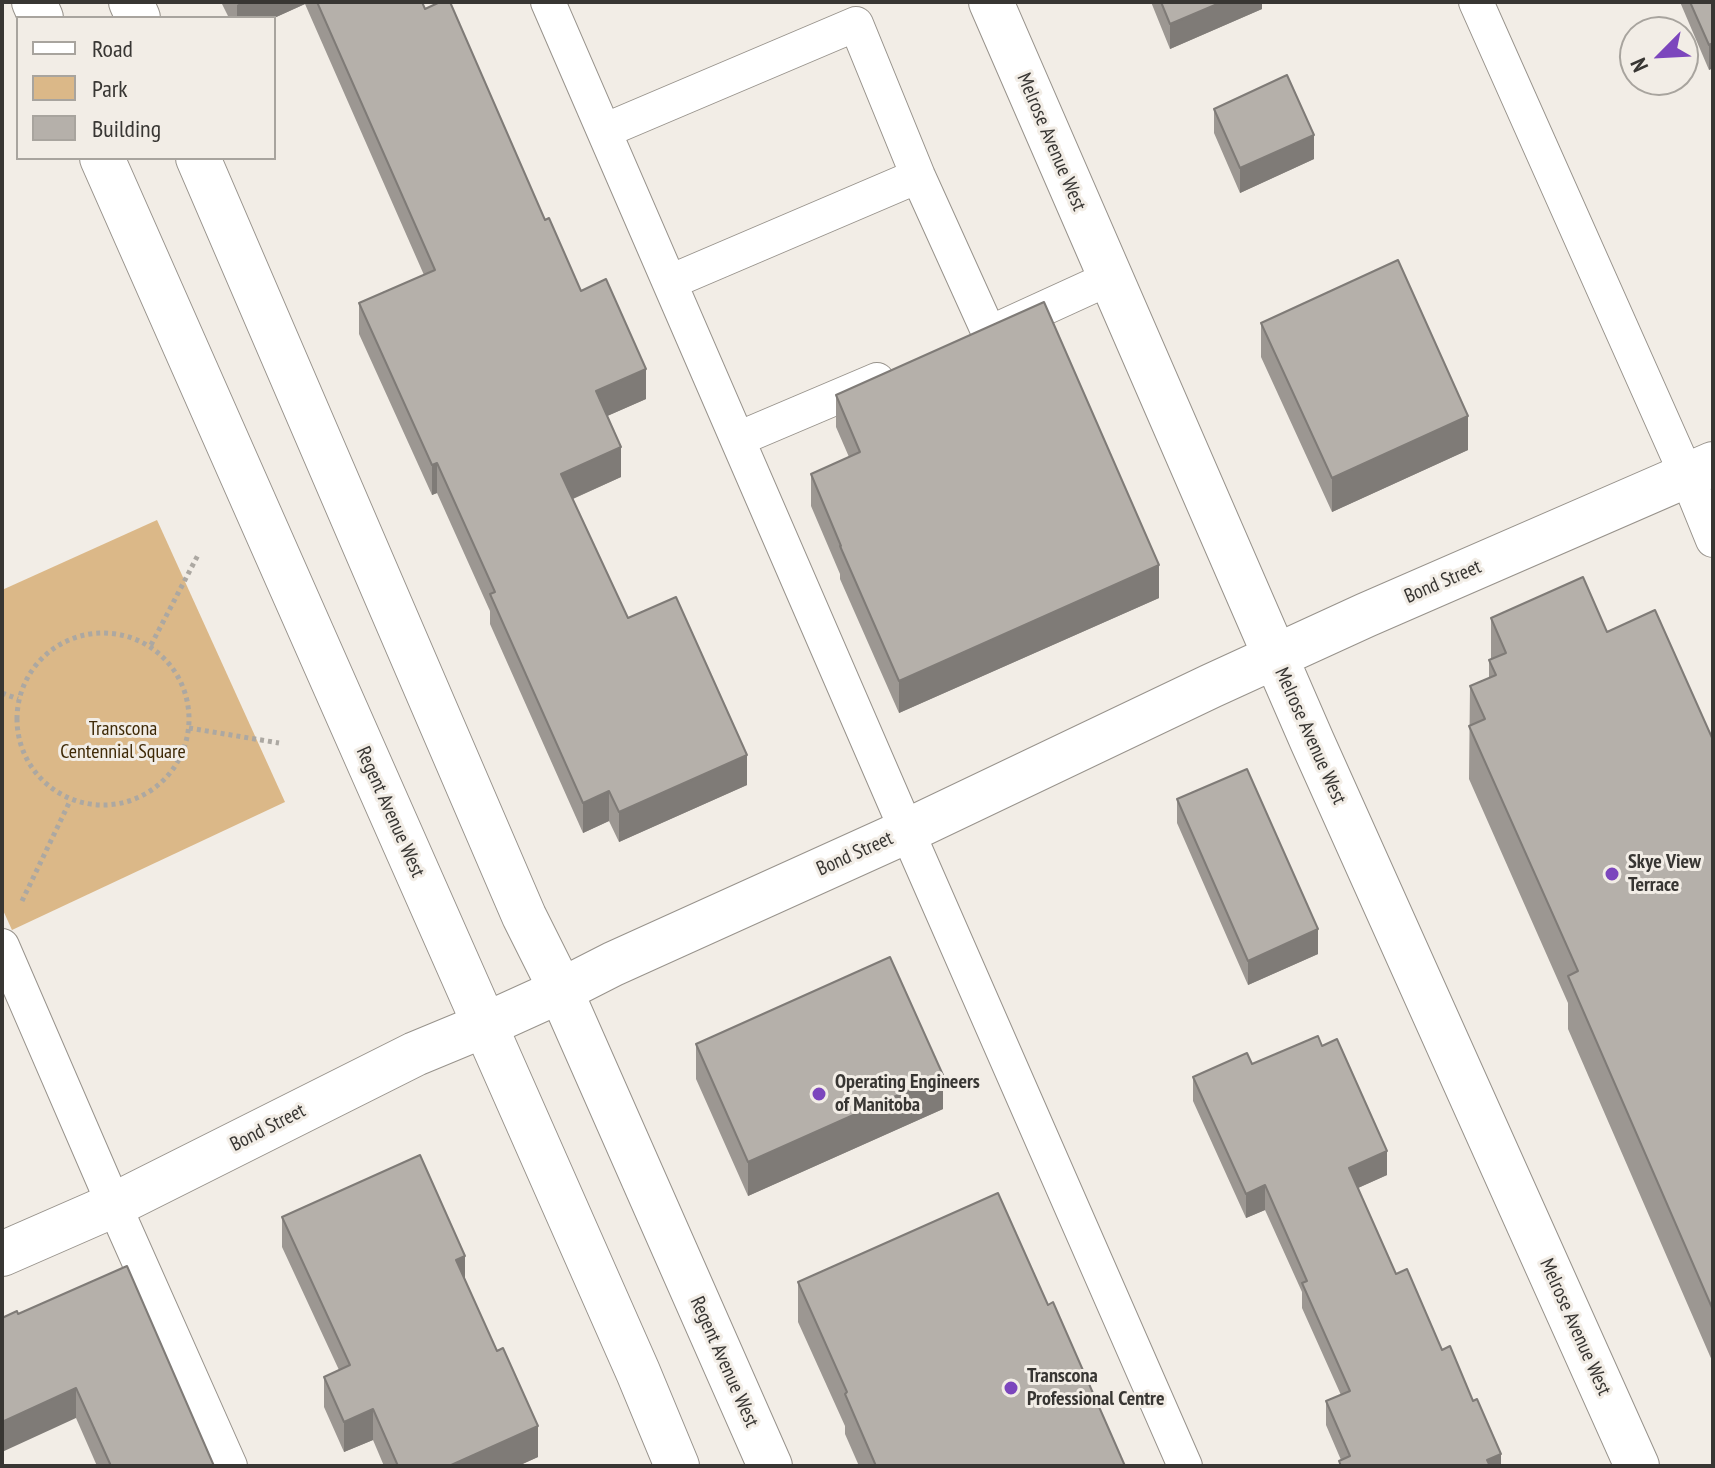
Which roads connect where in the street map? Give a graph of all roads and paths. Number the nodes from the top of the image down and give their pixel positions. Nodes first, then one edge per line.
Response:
1 (548, 2) edge
2 (991, 2) edge
3 (1476, 2) edge
4 (604, 131) junction
5 (103, 160) edge
6 (199, 160) edge
7 (918, 176) junction
8 (1110, 278) junction
9 (670, 282) junction
10 (899, 371) edge
11 (738, 439) junction
12 (1700, 470) edge
13 (1713, 540) edge
14 (198, 555) dead end
15 (151, 645) junction
16 (1276, 658) junction
17 (2, 693) edge
18 (18, 699) junction
19 (189, 728) junction
20 (279, 743) dead end
21 (70, 801) junction
22 (907, 831) junction
23 (16, 913) dead end
24 (2, 946) edge
25 (560, 991) junction
26 (485, 1025) junction
27 (114, 1205) junction
28 (2, 1254) edge
29 (230, 1466) edge
30 (677, 1466) edge
31 (770, 1466) edge
32 (1185, 1466) edge
33 (1637, 1466) edge

1 - 4 lane
2 - 8 street, Melrose Avenue West
3 - 12 lane
4 - 7 lane
4 - 9 lane
5 - 26 street, Regent Avenue West
6 - 25 street, Regent Avenue West
7 - 8 lane
7 - 9 lane
8 - 16 street, Melrose Avenue West
9 - 11 lane
10 - 11 lane
11 - 22 lane
12 - 13 lane
12 - 16 street, Bond Street
14 - 15 path
15 - 18 path
15 - 19 path
16 - 22 street, Bond Street
16 - 33 street, Melrose Avenue West
17 - 18 path
18 - 21 path
19 - 20 path
19 - 21 path
21 - 23 path
22 - 25 street, Bond Street
22 - 32 lane
24 - 27 lane
25 - 26 street, Bond Street
25 - 31 street, Regent Avenue West
26 - 27 street, Bond Street
26 - 30 street, Regent Avenue West
27 - 28 street, Bond Street
27 - 29 lane

